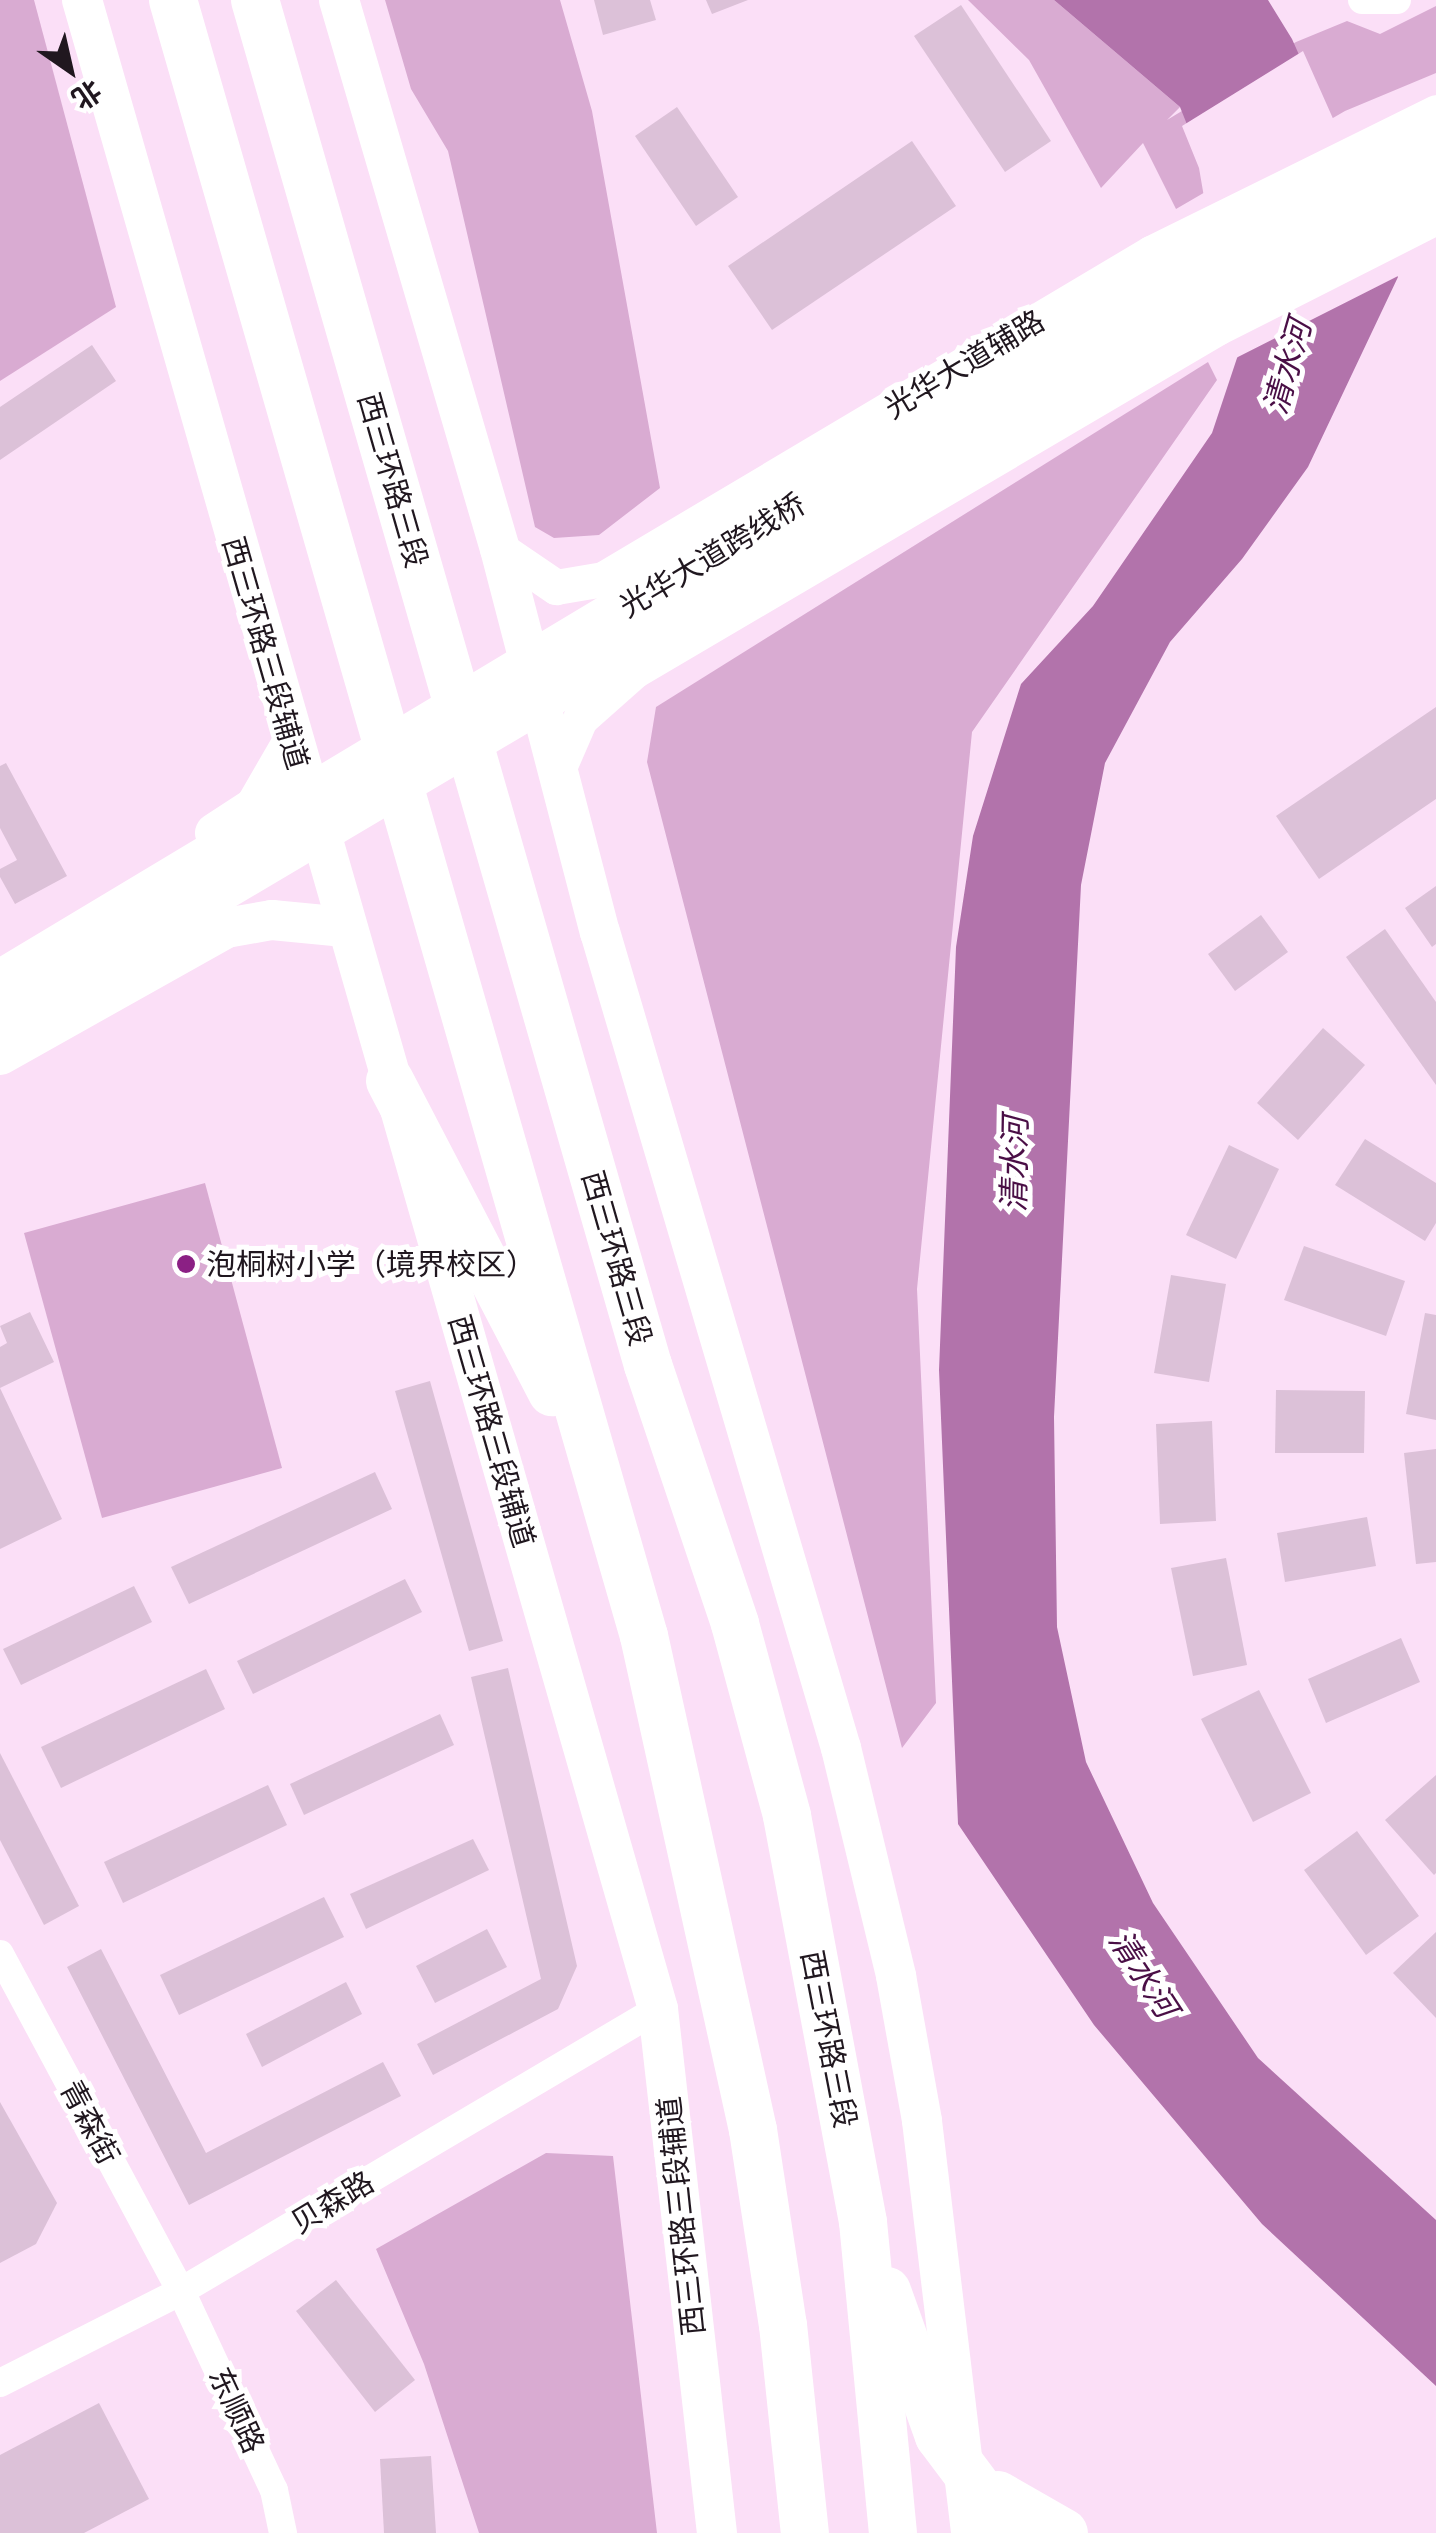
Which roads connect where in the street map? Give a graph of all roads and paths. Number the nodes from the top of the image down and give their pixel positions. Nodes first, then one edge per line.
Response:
1 (82, 0) edge
2 (173, 0) edge
3 (255, 0) edge
4 (290, 0) edge
5 (339, 0) edge
6 (1362, 0) edge
7 (1397, 0) edge
8 (1436, 112) edge
9 (1436, 150) edge
10 (1436, 189) edge
11 (1436, 217) edge
12 (353, 339) junction
13 (500, 548) junction
14 (292, 743) junction
15 (556, 772) junction
16 (204, 841) junction
17 (345, 927) junction
18 (226, 928) junction
19 (0, 956) edge
20 (0, 982) edge
21 (0, 1019) edge
22 (0, 1055) edge
23 (390, 1080) junction
24 (600, 1484) junction
25 (0, 1954) edge
26 (658, 2009) junction
27 (863, 2222) junction
28 (181, 2291) junction
29 (784, 2324) junction
30 (0, 2383) edge
31 (944, 2443) junction
32 (283, 2533) edge
33 (716, 2533) edge
34 (776, 2533) edge
35 (806, 2533) edge
36 (893, 2533) edge
37 (972, 2533) edge
38 (1020, 2533) edge
39 (1064, 2533) edge

1 - 14 main road, 西三环路三段辅道
2 - 24 highway
3 - 12 highway, 西三环路三段
4 - 12 highway
5 - 13 main road
6 - 7 street
8 - 13 street, 光华大道辅路
9 - 20 main road, 光华大道跨线桥
10 - 21 main road, 光华大道跨线桥
11 - 15 street
12 - 27 highway, 西三环路三段
13 - 15 main road
14 - 16 main road
14 - 17 main road, 西三环路三段辅道
15 - 37 main road
16 - 18 main road
16 - 19 main road
17 - 18 main road
17 - 23 main road, 西三环路三段辅道
18 - 22 main road
23 - 24 highway
23 - 26 main road, 西三环路三段辅道
24 - 29 highway
25 - 28 street, 青森街
26 - 28 street, 贝森路
26 - 33 main road, 西三环路三段辅道
27 - 31 highway
27 - 36 highway, 西三环路三段
28 - 30 street, 贝森路
28 - 32 street, 东顺路
29 - 34 highway
29 - 35 highway
31 - 38 highway
31 - 39 highway

